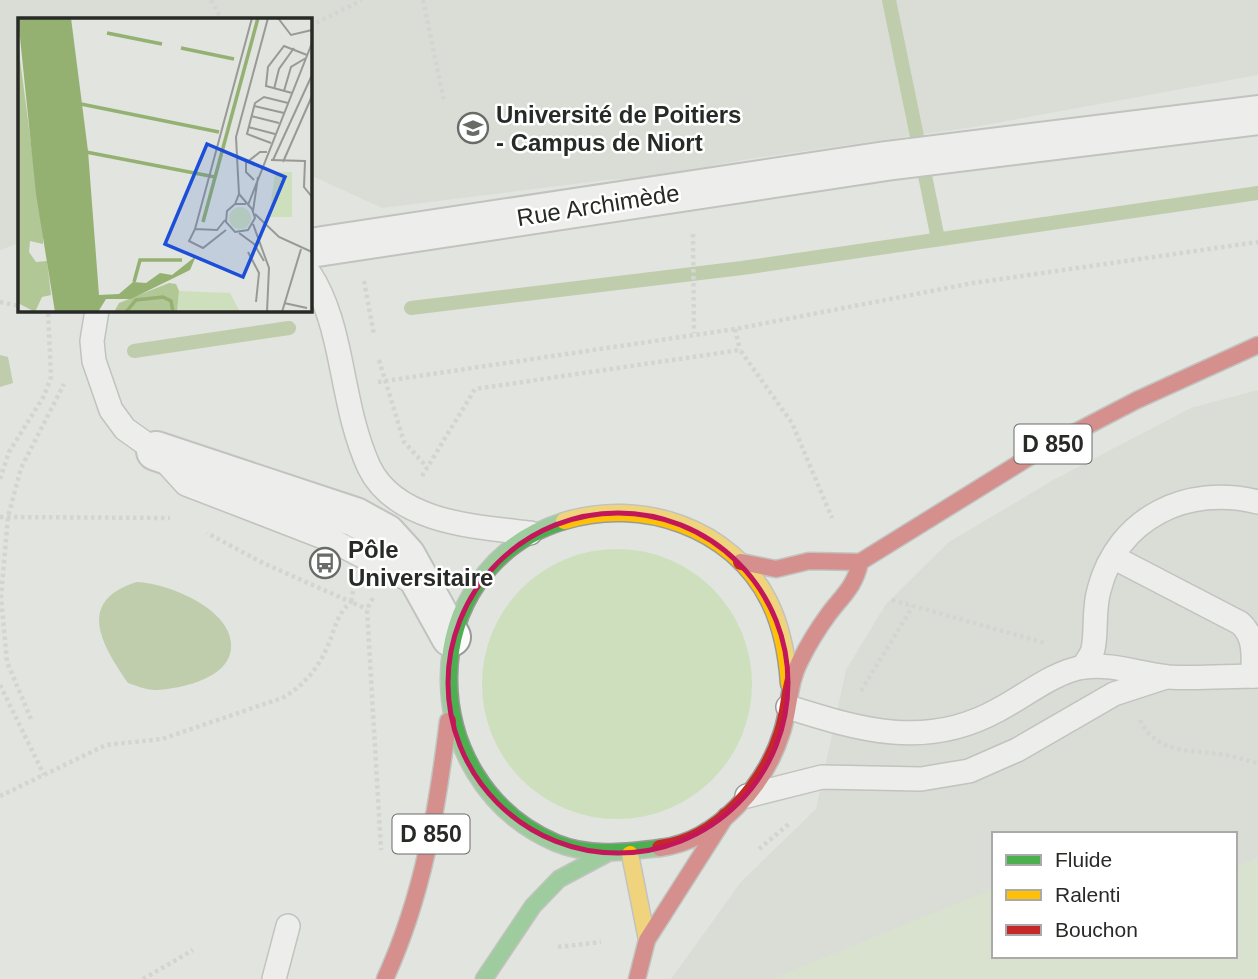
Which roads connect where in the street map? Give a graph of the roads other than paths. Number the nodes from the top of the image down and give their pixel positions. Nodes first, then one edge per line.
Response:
1 (1258, 115) edge
2 (312, 248) edge
3 (312, 279) edge
4 (97, 312) edge
5 (1258, 345) edge
6 (156, 451) joint
7 (1258, 502) edge
8 (530, 533) junction
9 (1113, 558) junction
10 (741, 562) junction
11 (860, 562) junction
12 (452, 637) junction
13 (1083, 667) junction
14 (1256, 676) edge
15 (1166, 677) junction
16 (789, 684) junction
17 (788, 708) junction
18 (449, 716) junction
19 (747, 796) junction
20 (726, 817) junction
21 (606, 854) junction
22 (630, 854) junction
23 (288, 926) dead end
24 (648, 940) junction
25 (274, 979) edge
26 (385, 979) edge
27 (484, 979) edge
28 (636, 979) edge

1 - 2 street, Rue Archimède
3 - 8 lane
4 - 6 lane
5 - 11 main road, D 850
6 - 12 street
7 - 9 lane
8 - 10 main road
8 - 12 main road
9 - 13 lane
9 - 14 lane
10 - 11 main road
10 - 16 main road
11 - 16 main road
12 - 18 main road
13 - 15 lane
13 - 17 lane
14 - 15 lane
15 - 19 lane
16 - 17 main road
17 - 19 main road
18 - 21 main road
18 - 26 main road, D 850
19 - 20 main road
20 - 22 main road
20 - 24 main road
21 - 22 main road
21 - 27 main road
22 - 24 main road
23 - 25 lane
24 - 28 main road

